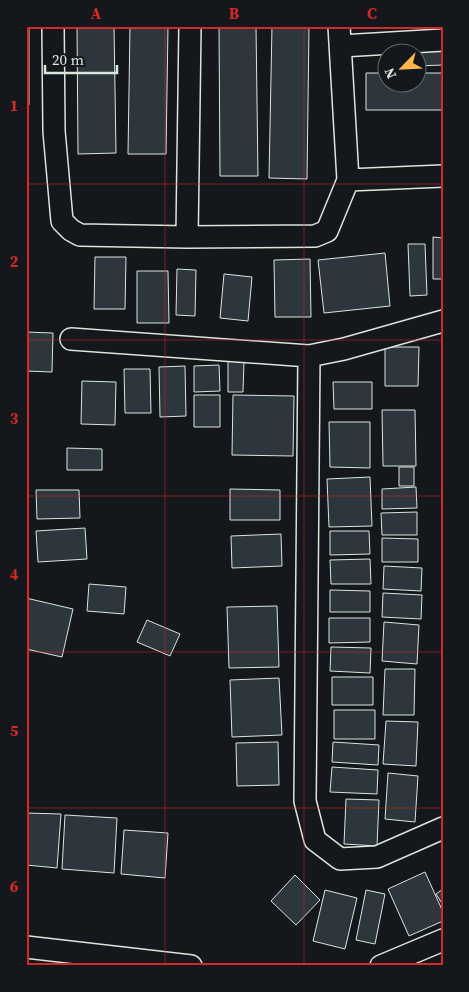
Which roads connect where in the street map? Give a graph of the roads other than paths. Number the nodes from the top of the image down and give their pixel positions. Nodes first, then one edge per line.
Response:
1 (53, 26) edge
2 (190, 26) edge
3 (340, 36) edge
4 (443, 40) edge
5 (443, 176) edge
6 (348, 180) junction
7 (187, 237) junction
8 (443, 321) edge
9 (71, 339) dead end
10 (309, 356) junction
11 (443, 828) edge
12 (443, 940) edge
13 (26, 948) edge
14 (191, 966) edge
15 (381, 966) edge

1 - 7 street
2 - 7 street
3 - 4 street
3 - 6 street
5 - 6 street
6 - 7 street
8 - 10 street
9 - 10 street
10 - 11 street
12 - 15 street
13 - 14 street

